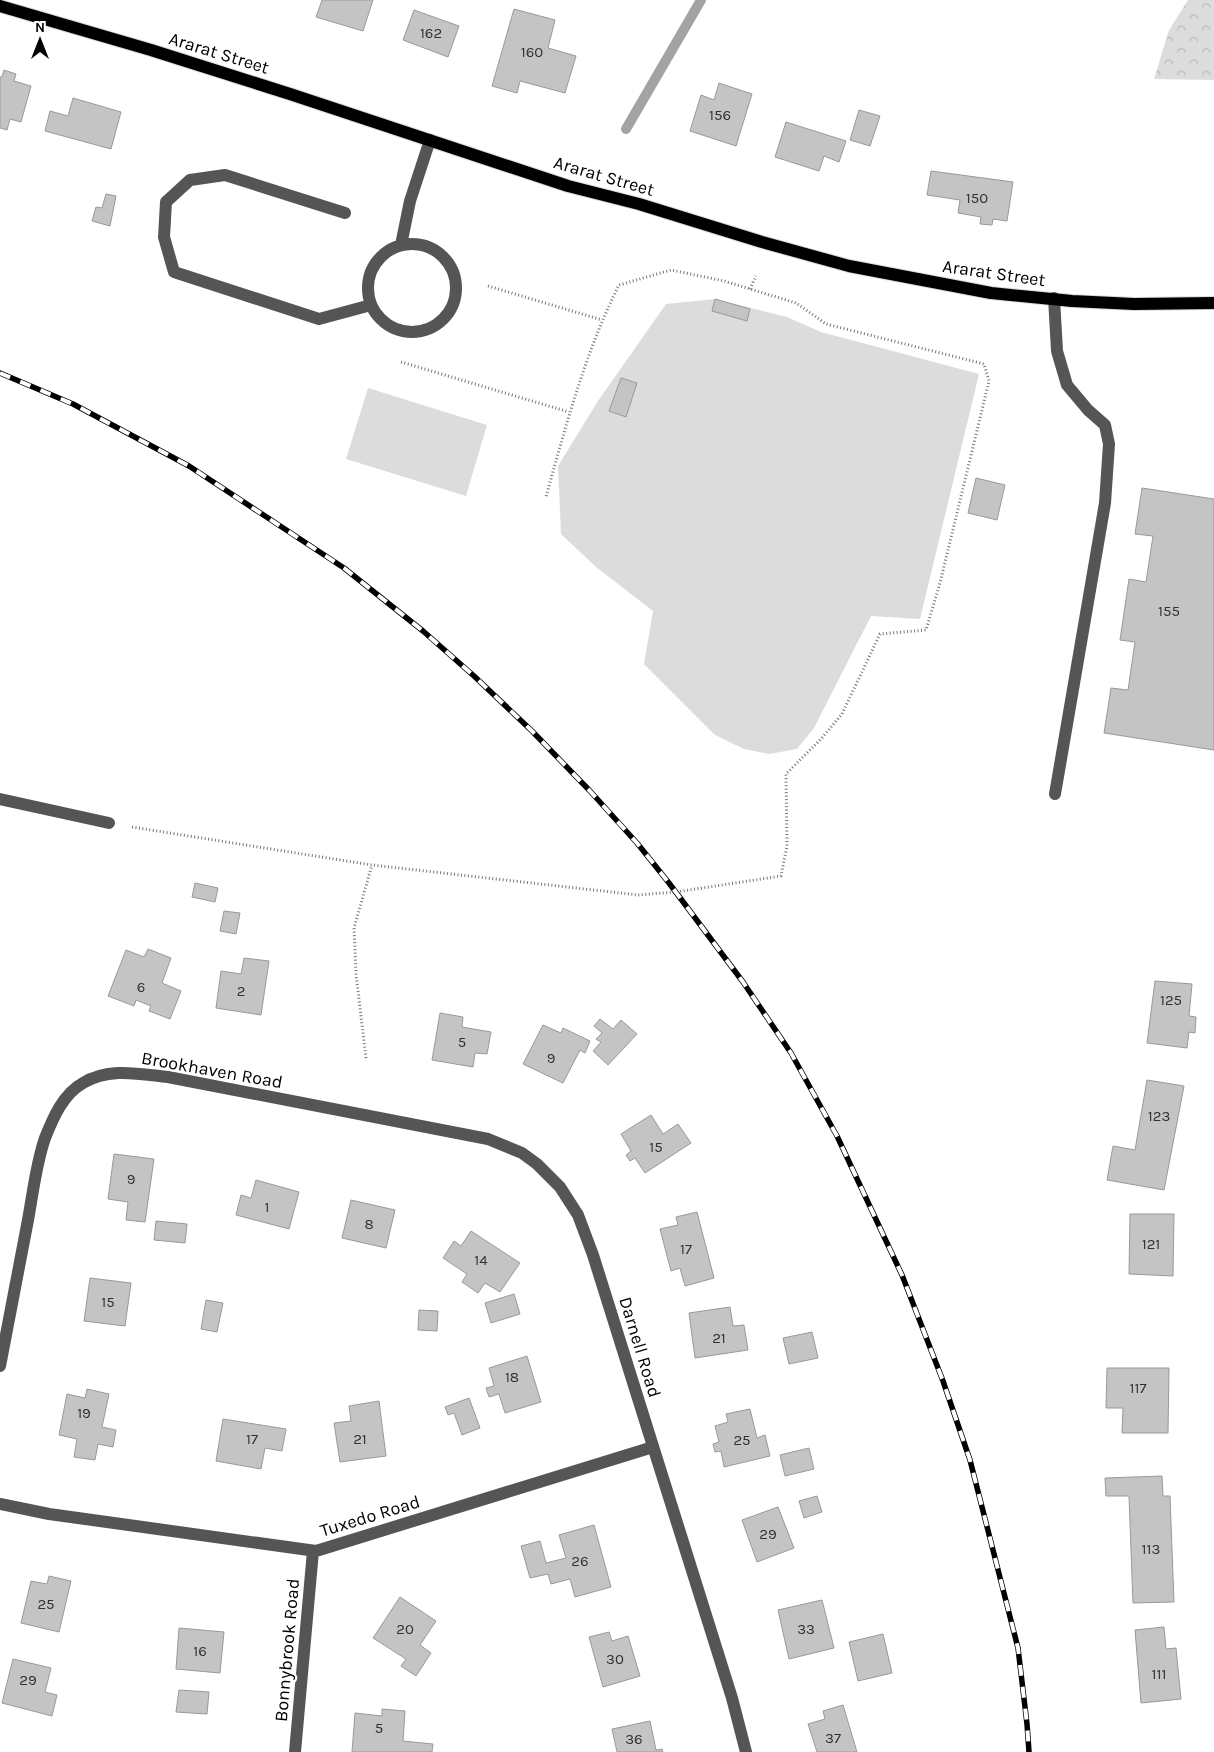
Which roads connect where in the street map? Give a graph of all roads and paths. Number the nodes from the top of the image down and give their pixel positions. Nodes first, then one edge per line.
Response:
1 (0, 6) edge
2 (430, 140) junction
3 (345, 213) dead end
4 (400, 245) junction
5 (756, 276) dead end
6 (488, 286) dead end
7 (750, 289) junction
8 (1054, 298) junction
9 (1214, 303) edge
10 (371, 305) junction
11 (602, 320) junction
12 (401, 362) dead end
13 (570, 412) junction
14 (546, 497) dead end
15 (1055, 794) dead end
16 (0, 800) edge
17 (109, 823) joint
18 (372, 865) junction
19 (366, 1058) dead end
20 (337, 1111) joint
21 (0, 1366) edge
22 (653, 1447) junction
23 (0, 1504) edge
24 (313, 1551) junction
25 (295, 1752) edge
26 (746, 1752) edge

1 - 2 main road, Ararat Street
2 - 4 street
2 - 8 main road, Ararat Street
3 - 10 street
4 - 10 street
4 - 10 street
5 - 7 path
6 - 11 path
7 - 11 path
7 - 18 path
8 - 9 main road, Ararat Street
8 - 15 street
11 - 13 path
12 - 13 path
13 - 14 path
16 - 17 street
17 - 18 path
18 - 19 path
20 - 21 street, Brookhaven Road
20 - 22 street, Darnell Road
22 - 24 street, Tuxedo Road
22 - 26 street, Darnell Road
23 - 24 street, Tuxedo Road
24 - 25 street, Bonnybrook Road

